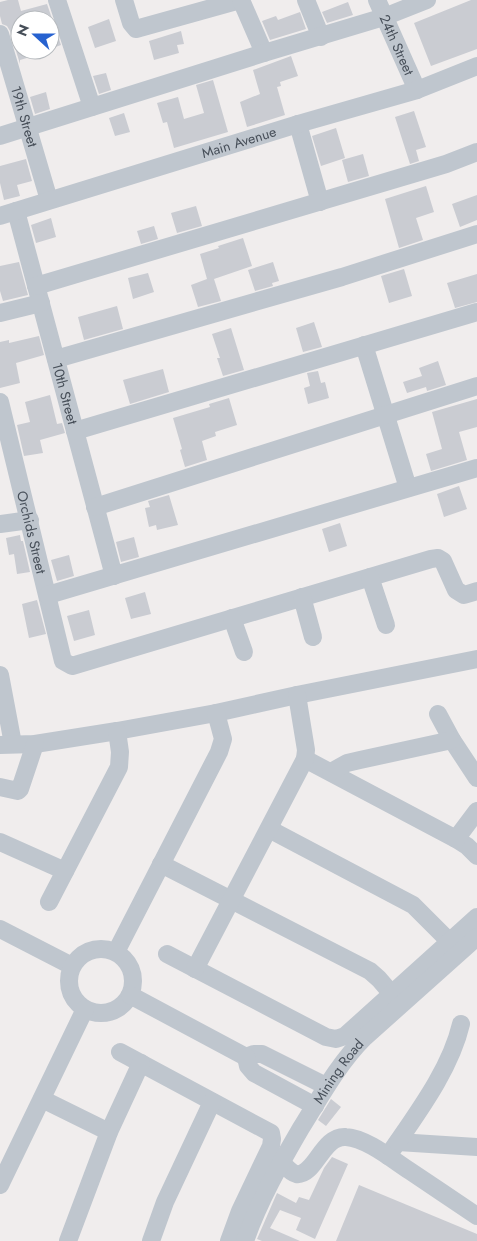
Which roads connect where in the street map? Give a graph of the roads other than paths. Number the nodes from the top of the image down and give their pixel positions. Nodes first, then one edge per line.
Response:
1 (57, 0) edge
2 (124, 0) edge
3 (240, 0) edge
4 (306, 0) edge
5 (377, 0) edge
6 (427, 0) edge
7 (384, 17) junction
8 (0, 34) edge
9 (321, 37) junction
10 (264, 53) junction
11 (477, 66) edge
12 (5, 68) edge
13 (417, 90) junction
14 (92, 107) junction
15 (298, 124) junction
16 (28, 128) junction
17 (0, 136) edge
18 (477, 152) edge
19 (49, 200) junction
20 (320, 202) junction
21 (8, 213) edge
22 (477, 234) edge
23 (36, 286) junction
24 (41, 303) junction
25 (477, 312) edge
26 (0, 313) edge
27 (364, 345) junction
28 (56, 359) junction
29 (477, 386) edge
30 (0, 402) edge
31 (386, 414) junction
32 (75, 431) junction
33 (477, 468) edge
34 (408, 488) junction
35 (95, 507) junction
36 (30, 520) junction
37 (0, 524) edge
38 (114, 576) junction
39 (370, 577) junction
40 (477, 591) edge
41 (48, 595) junction
42 (302, 597) junction
43 (232, 618) junction
44 (386, 625) dead end
45 (314, 637) dead end
46 (244, 652) dead end
47 (477, 659) edge
48 (0, 675) edge
49 (297, 694) junction
50 (216, 713) junction
51 (438, 714) dead end
52 (117, 731) junction
53 (452, 740) junction
54 (7, 744) edge
55 (35, 744) junction
56 (305, 759) junction
57 (331, 772) junction
58 (477, 778) edge
59 (0, 787) edge
60 (477, 811) edge
61 (268, 829) junction
62 (456, 839) junction
63 (0, 842) edge
64 (477, 856) edge
65 (162, 864) junction
66 (65, 871) junction
67 (231, 900) junction
68 (49, 902) dead end
69 (477, 918) edge
70 (0, 929) edge
71 (477, 937) edge
72 (449, 941) junction
73 (116, 952) junction
74 (167, 954) dead end
75 (72, 966) junction
76 (195, 968) junction
77 (391, 993) junction
78 (130, 995) junction
79 (85, 1009) junction
80 (461, 1024) dead end
81 (120, 1052) dead end
82 (246, 1056) junction
83 (141, 1063) junction
84 (295, 1070) junction
85 (326, 1086) junction
86 (285, 1089) junction
87 (42, 1099) junction
88 (212, 1102) junction
89 (315, 1106) junction
90 (109, 1132) junction
91 (398, 1142) junction
92 (477, 1147) edge
93 (388, 1156) junction
94 (281, 1162) junction
95 (0, 1185) edge
96 (477, 1216) edge
97 (68, 1241) edge
98 (151, 1241) edge
99 (229, 1241) edge
100 (245, 1241) edge

1 - 14 street
2 - 3 street
3 - 10 street
4 - 9 street
5 - 7 street, 24th Street
6 - 7 street
7 - 9 street
7 - 13 street, 24th Street
8 - 12 street, 19th Street
9 - 10 street
10 - 14 street
11 - 13 street, Main Avenue
12 - 16 street, 19th Street
13 - 15 street, Main Avenue
14 - 16 street
15 - 19 street, Main Avenue
15 - 20 street
16 - 17 street
16 - 19 street, 19th Street
18 - 20 street
19 - 21 street, Main Avenue
20 - 23 street
21 - 23 street, 10th Street
22 - 28 street
23 - 24 street, 10th Street
24 - 26 street
24 - 28 street, 10th Street
25 - 27 street
27 - 31 street
27 - 32 street
28 - 32 street, 10th Street
29 - 31 street
30 - 36 street, Orchids Street
31 - 34 street
31 - 35 street
32 - 35 street, 10th Street
33 - 34 street
34 - 38 street
35 - 38 street, 10th Street
36 - 37 street
36 - 41 street, Orchids Street
38 - 41 street
39 - 40 street
39 - 42 street
39 - 44 street
41 - 43 street, Orchids Street
42 - 43 street
42 - 45 street
43 - 46 street
47 - 49 street
48 - 54 street
49 - 50 street
49 - 56 street
50 - 52 street
50 - 65 street
51 - 53 street
52 - 55 street
52 - 66 street
53 - 57 street
53 - 58 street
54 - 55 street
55 - 59 street
56 - 57 street
56 - 61 street
57 - 62 street
60 - 62 street
61 - 67 street
61 - 72 street
62 - 64 street
63 - 66 street
65 - 67 street
65 - 73 street
66 - 68 street
67 - 76 street
67 - 77 street
69 - 72 street
70 - 75 street
71 - 85 street, Mining Road
72 - 77 street
73 - 75 street
73 - 78 street
74 - 76 street
75 - 79 street
76 - 77 street
78 - 79 street
78 - 82 street
79 - 87 street
80 - 91 street
81 - 83 street
82 - 84 street
82 - 86 street
83 - 88 street
83 - 90 street
84 - 85 street
84 - 86 street
85 - 89 street, Mining Road
86 - 89 street
87 - 90 street
87 - 95 street
88 - 98 street
88 - 99 street
89 - 94 street, Mining Road
90 - 97 street
91 - 92 street
91 - 93 street
93 - 94 street
93 - 96 street
94 - 100 street, Mining Road

